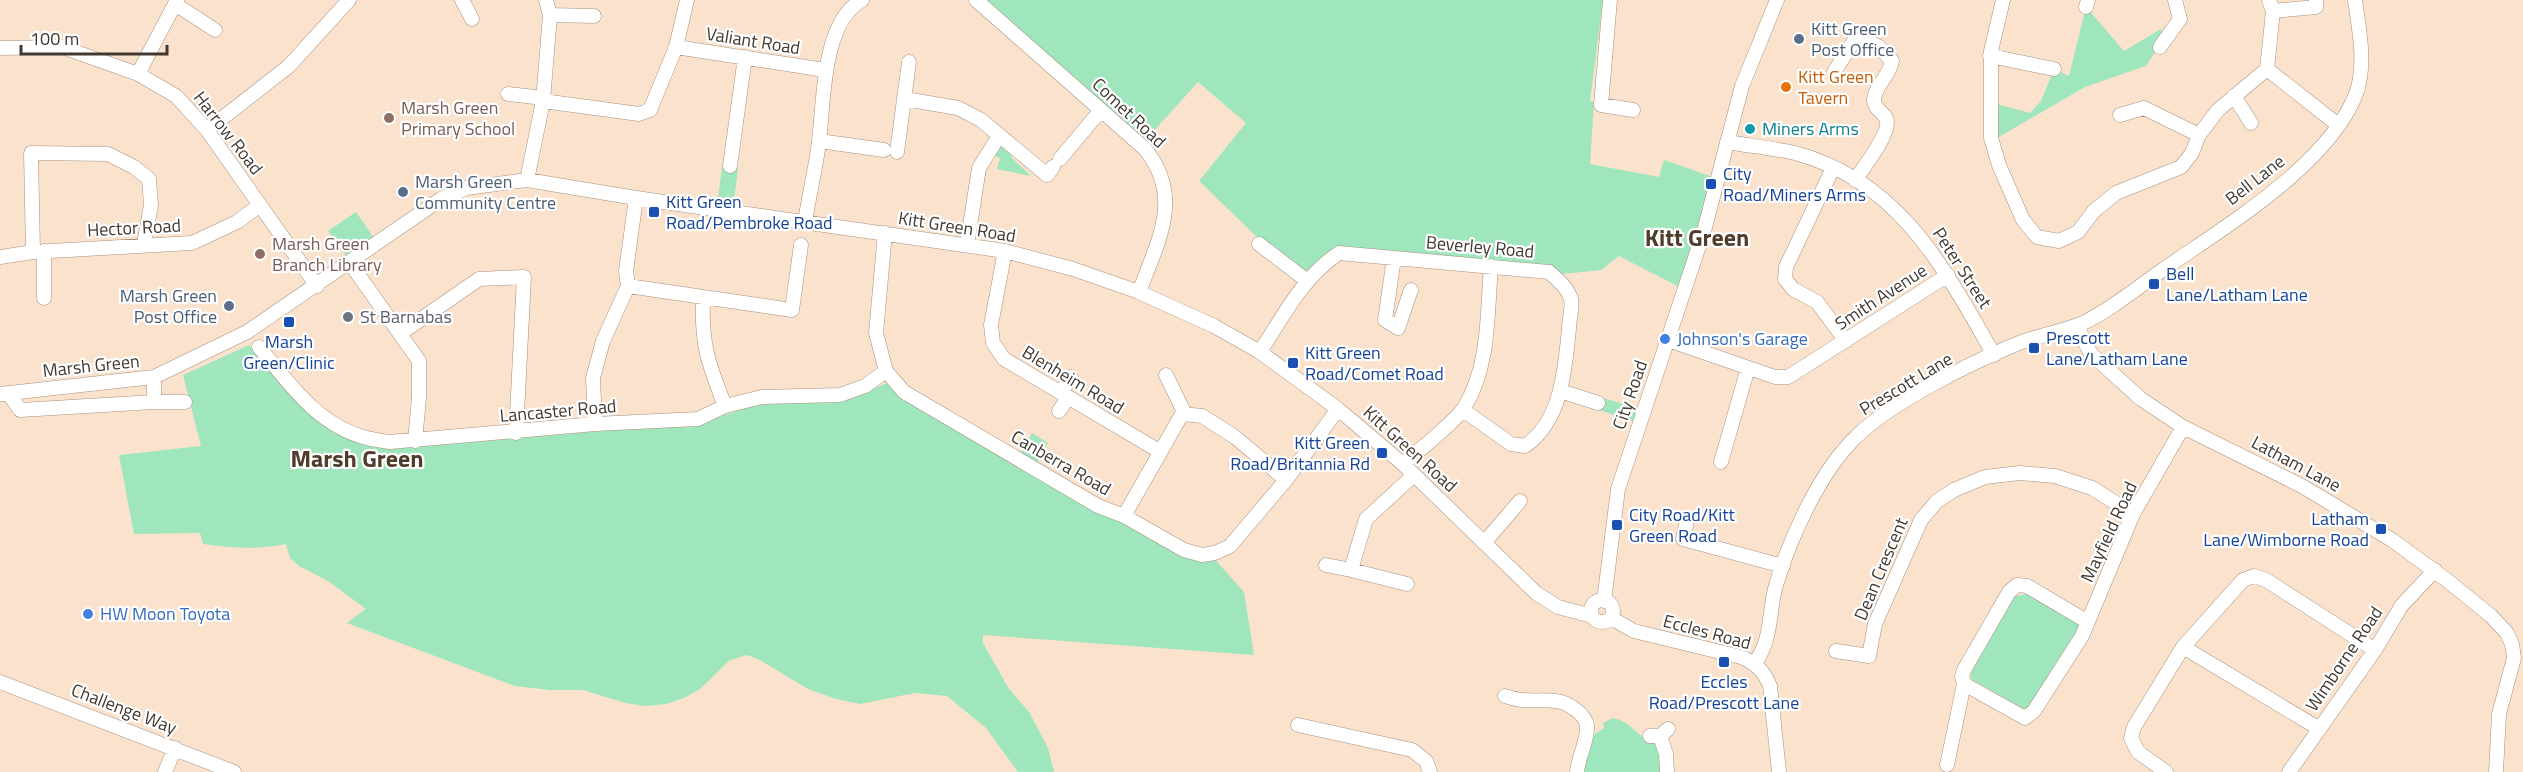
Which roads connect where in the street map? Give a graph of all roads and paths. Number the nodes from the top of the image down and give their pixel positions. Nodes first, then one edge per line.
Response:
1 (349, 0) edge
2 (462, 0) edge
3 (546, 0) edge
4 (687, 0) edge
5 (976, 0) edge
6 (1610, 0) edge
7 (1778, 0) edge
8 (2003, 0) edge
9 (2175, 0) edge
10 (2316, 0) edge
11 (2355, 0) edge
12 (859, 1) edge
13 (176, 2) edge
14 (2271, 6) edge
15 (550, 15) junction
16 (594, 16) dead end
17 (472, 19) dead end
18 (215, 30) dead end
19 (676, 47) junction
20 (2160, 47) dead end
21 (0, 48) edge
22 (1990, 56) junction
23 (746, 57) junction
24 (909, 62) dead end
25 (2054, 69) dead end
26 (2267, 69) junction
27 (825, 70) junction
28 (1834, 72) dead end
29 (138, 74) junction
30 (508, 94) dead end
31 (2234, 96) junction
32 (905, 99) junction
33 (544, 100) junction
34 (1101, 110) junction
35 (1633, 110) dead end
36 (2120, 116) dead end
37 (2251, 123) dead end
38 (2338, 125) junction
39 (207, 130) junction
40 (2199, 135) junction
41 (999, 136) junction
42 (819, 141) junction
43 (1727, 142) junction
44 (730, 166) dead end
45 (1833, 168) junction
46 (528, 180) junction
47 (1855, 180) junction
48 (636, 198) junction
49 (260, 205) junction
50 (805, 222) junction
51 (885, 233) junction
52 (144, 244) junction
53 (1259, 244) dead end
54 (801, 245) dead end
55 (967, 245) junction
56 (39, 251) junction
57 (1005, 251) junction
58 (0, 257) edge
59 (1394, 258) junction
60 (350, 263) junction
61 (1491, 266) junction
62 (1948, 275) junction
63 (1306, 280) junction
64 (628, 285) junction
65 (317, 286) junction
66 (1411, 290) dead end
67 (1139, 292) junction
68 (703, 297) junction
69 (44, 298) dead end
70 (2077, 326) junction
71 (247, 332) joint
72 (401, 333) junction
73 (1668, 340) junction
74 (1846, 341) junction
75 (259, 346) dead end
76 (1260, 352) junction
77 (1994, 355) junction
78 (1748, 368) junction
79 (886, 371) junction
80 (1166, 375) dead end
81 (154, 377) junction
82 (1071, 377) dead end
83 (1560, 391) junction
84 (4, 393) edge
85 (1064, 395) junction
86 (154, 402) junction
87 (185, 402) dead end
88 (1598, 403) dead end
89 (725, 406) junction
90 (1338, 408) junction
91 (1463, 410) junction
92 (1059, 411) dead end
93 (1185, 414) junction
94 (595, 424) junction
95 (2183, 427) junction
96 (516, 433) junction
97 (415, 441) junction
98 (1159, 452) junction
99 (1721, 462) dead end
100 (1403, 464) junction
101 (1414, 475) junction
102 (1286, 480) junction
103 (1520, 501) dead end
104 (2133, 514) junction
105 (1124, 516) junction
106 (1687, 521) dead end
107 (1484, 543) junction
108 (1326, 565) dead end
109 (1783, 566) junction
110 (1351, 570) junction
111 (2434, 570) junction
112 (1407, 584) dead end
113 (1604, 601) junction
114 (1592, 616) junction
115 (1611, 618) junction
116 (2088, 622) junction
117 (2183, 647) junction
118 (2375, 650) junction
119 (1836, 651) dead end
120 (1755, 663) junction
121 (0, 682) edge
122 (1964, 684) junction
123 (1505, 696) dead end
124 (1298, 725) dead end
125 (2318, 728) junction
126 (1659, 734) dead end
127 (175, 748) junction
128 (1947, 765) dead end
129 (2293, 771) edge
130 (165, 772) edge
131 (234, 772) edge
132 (1430, 772) edge
133 (1577, 772) edge
134 (1666, 772) edge
135 (1779, 772) edge
136 (2166, 772) edge
137 (2496, 772) edge

1 - 39 street
2 - 17 street
3 - 15 street
4 - 19 street
5 - 34 street, Comet Road
6 - 35 street
7 - 43 street, City Road
8 - 22 street
9 - 20 street
10 - 14 street
11 - 38 street, Bell Lane
12 - 27 street
13 - 18 street
13 - 29 street
14 - 26 street
15 - 16 street
15 - 33 street
19 - 23 street, Valiant Road
19 - 33 street
21 - 29 street, Harrow Road
22 - 25 street
22 - 40 street
23 - 27 street, Valiant Road
23 - 44 street
24 - 32 street
26 - 31 street
26 - 38 street
27 - 42 street
28 - 47 street
29 - 39 street, Harrow Road
30 - 33 street
31 - 37 street
31 - 40 street
32 - 41 street
32 - 42 street
33 - 46 street
34 - 41 street
34 - 67 street, Comet Road
36 - 40 street
38 - 70 street, Bell Lane
39 - 49 street, Harrow Road
41 - 55 street
42 - 50 street
43 - 45 street, Peter Street
43 - 73 street, City Road
45 - 47 street, Peter Street
45 - 74 street
46 - 48 street, Kitt Green Road
46 - 60 street, Kitt Green Road
47 - 62 street, Peter Street
48 - 50 street, Kitt Green Road
48 - 64 street
49 - 52 street, Hector Road
49 - 65 street, Harrow Road
50 - 51 street, Kitt Green Road
51 - 55 street, Kitt Green Road
51 - 79 street, Canberra Road
52 - 56 street, Hector Road
52 - 56 street
53 - 63 street
54 - 68 street
55 - 57 street, Kitt Green Road
56 - 58 street, Hector Road
56 - 69 street
57 - 67 street, Kitt Green Road
57 - 85 street, Blenheim Road
59 - 61 street, Beverley Road
59 - 63 street, Beverley Road
59 - 66 street
60 - 65 street, Kitt Green Road
60 - 72 street
61 - 83 street, Beverley Road
61 - 91 street
62 - 74 street, Smith Avenue
62 - 77 street, Peter Street
63 - 76 street, Beverley Road
64 - 68 street
64 - 94 street
65 - 71 street, Kitt Green Road
67 - 76 street, Kitt Green Road
68 - 89 street
70 - 77 street, Prescott Lane
70 - 95 street, Latham Lane
71 - 81 street, Marsh Green
72 - 96 street
72 - 97 street
73 - 78 street, Smith Avenue
73 - 113 street, City Road
74 - 78 street, Smith Avenue
75 - 97 street, Lancaster Road
76 - 90 street, Kitt Green Road
77 - 109 street, Prescott Lane
78 - 99 street
79 - 89 street, Lancaster Road
79 - 105 street, Canberra Road
80 - 93 street
81 - 84 street, Marsh Green
81 - 86 street
82 - 85 street
83 - 88 street
83 - 91 street, Beverley Road
84 - 86 street
85 - 92 street
85 - 98 street, Blenheim Road
86 - 87 street
89 - 94 street, Lancaster Road
90 - 100 street, Kitt Green Road
90 - 102 street, Canberra Road
91 - 100 street
93 - 98 street
93 - 102 street
94 - 96 street, Lancaster Road
95 - 104 street, Mayfield Road
95 - 111 street, Latham Lane
96 - 97 street, Lancaster Road
98 - 105 street
100 - 101 street, Kitt Green Road
101 - 107 street, Kitt Green Road
101 - 110 street
102 - 105 street, Canberra Road
103 - 107 street
104 - 116 street, Mayfield Road
104 - 119 street, Dean Crescent
106 - 109 street
107 - 114 street, Kitt Green Road
108 - 110 street
109 - 120 street, Prescott Lane
110 - 112 street
111 - 118 street, Wimborne Road
111 - 137 street, Latham Lane
113 - 114 street
113 - 115 street
114 - 115 street
115 - 120 street, Eccles Road
116 - 122 street, Mayfield Road
116 - 122 street
117 - 118 street
117 - 125 street
117 - 136 street
118 - 125 street, Wimborne Road
120 - 135 street, Eccles Road
121 - 127 street, Challenge Way
122 - 128 street
123 - 133 street
124 - 132 street
125 - 129 street, Wimborne Road
126 - 134 street
127 - 130 street
127 - 131 street, Challenge Way

